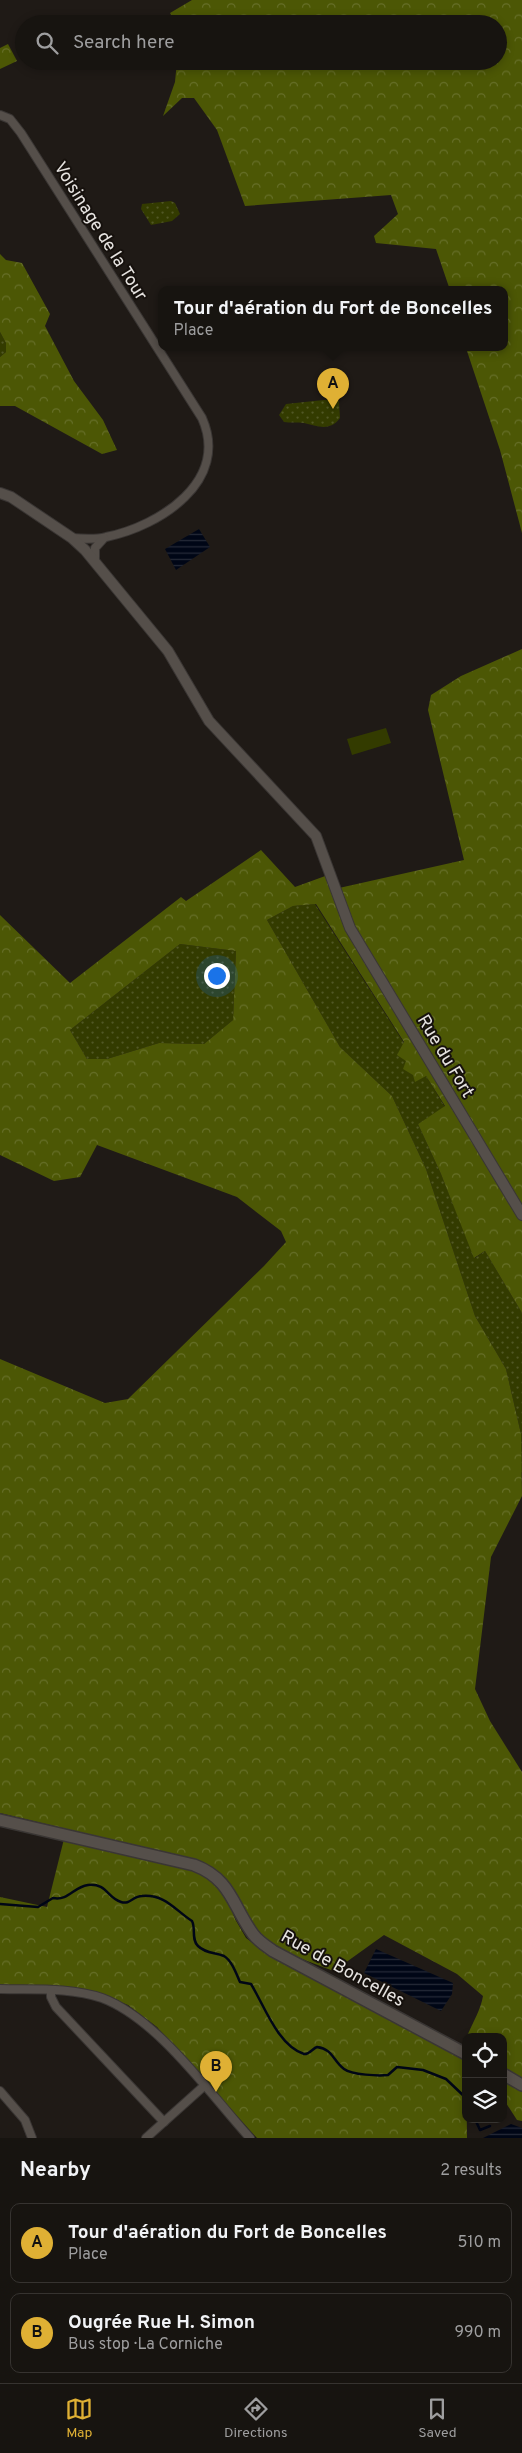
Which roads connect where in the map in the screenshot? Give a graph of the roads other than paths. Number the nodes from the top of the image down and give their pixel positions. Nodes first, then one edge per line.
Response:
1 (0, 115) edge
2 (158, 349) edge
3 (159, 351) edge
4 (0, 493) edge
5 (72, 538) junction
6 (104, 538) junction
7 (95, 562) junction
8 (522, 1215) edge
9 (0, 1820) edge
10 (0, 1989) edge
11 (51, 1990) junction
12 (462, 2052) edge
13 (507, 2076) edge
14 (522, 2085) edge
15 (204, 2086) junction
16 (0, 2091) edge
17 (164, 2122) junction
18 (32, 2138) edge
19 (146, 2138) edge
20 (250, 2138) edge

1 - 2 street, Voisinage de la Tour
3 - 6 street, Voisinage de la Tour
4 - 5 street, Rue du Fort
5 - 6 street, Voisinage de la Tour
5 - 7 street, Rue du Fort
6 - 7 street
7 - 8 street, Rue du Fort
9 - 12 main road, Rue de Boncelles
10 - 11 street
11 - 15 street
11 - 17 street
13 - 14 main road
15 - 17 street
15 - 20 street
16 - 18 street
17 - 19 street

